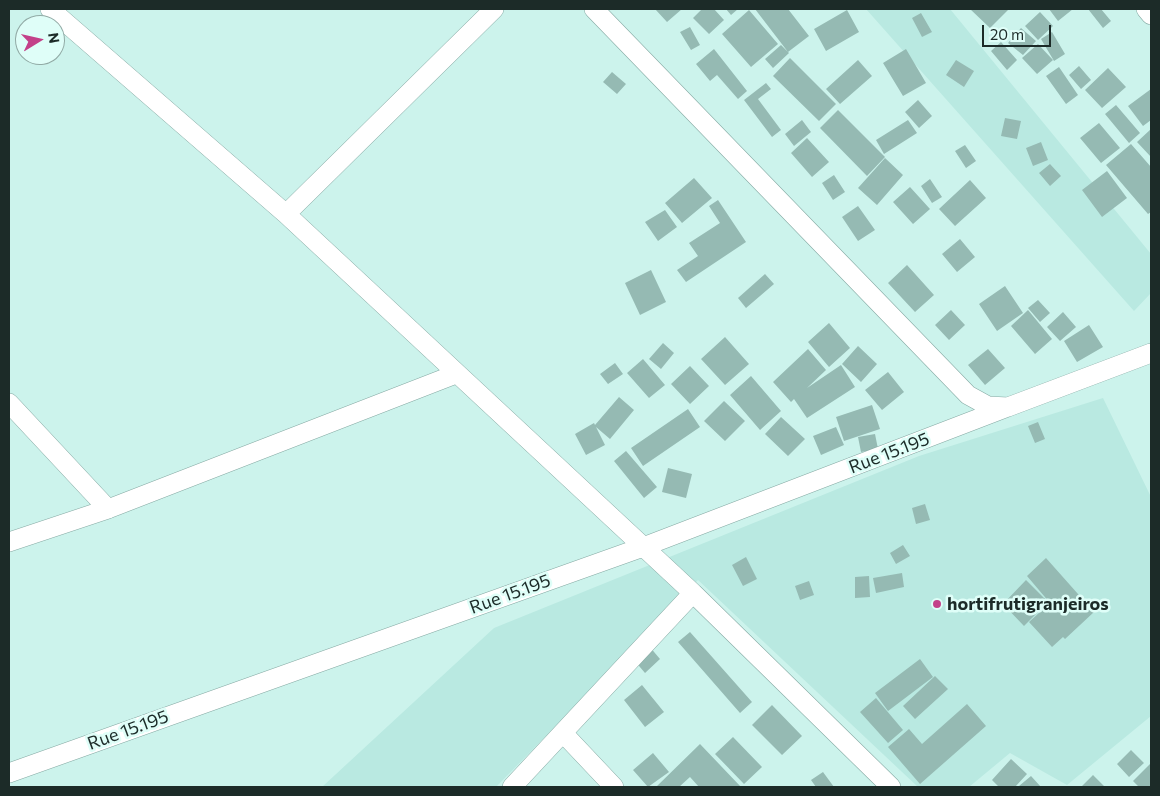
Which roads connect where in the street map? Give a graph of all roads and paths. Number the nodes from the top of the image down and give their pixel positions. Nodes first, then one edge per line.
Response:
1 (494, 9) edge
2 (594, 9) edge
3 (1146, 9) edge
4 (59, 11) edge
5 (1151, 15) edge
6 (286, 214) junction
7 (1151, 353) edge
8 (456, 374) junction
9 (9, 404) edge
10 (1008, 407) junction
11 (108, 509) junction
12 (9, 542) edge
13 (643, 547) junction
14 (693, 593) junction
15 (562, 734) junction
16 (9, 772) edge
17 (512, 787) edge
18 (614, 787) edge
19 (891, 787) edge

1 - 6 street
2 - 10 street
3 - 5 street
4 - 6 street
6 - 8 street
7 - 10 street, Rue 15.195
8 - 11 street
8 - 13 street
9 - 11 street
10 - 13 street, Rue 15.195
11 - 12 street
13 - 14 street
13 - 16 street, Rue 15.195
14 - 15 street
14 - 19 street
15 - 17 street
15 - 18 street

